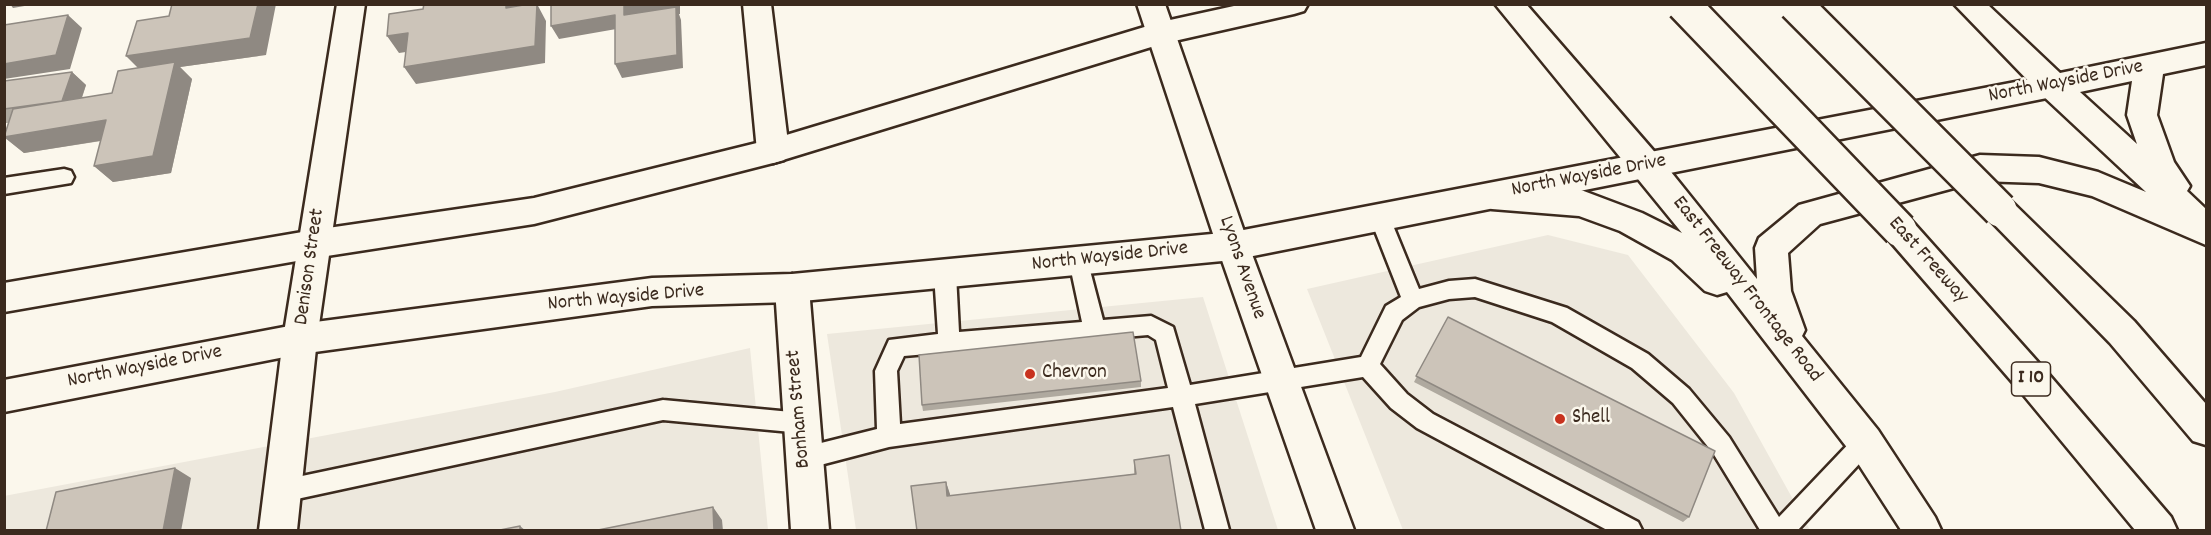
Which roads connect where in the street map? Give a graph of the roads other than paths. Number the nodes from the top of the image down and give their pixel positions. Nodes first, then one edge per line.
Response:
1 (351, 4) edge
2 (757, 4) edge
3 (1151, 4) edge
4 (1294, 4) edge
5 (1509, 4) edge
6 (1683, 4) edge
7 (1796, 4) edge
8 (1968, 4) edge
9 (1271, 7) edge
10 (1161, 33) junction
11 (2206, 54) edge
12 (2149, 67) junction
13 (2052, 87) junction
14 (772, 151) junction
15 (1648, 166) junction
16 (64, 177) dead end
17 (4, 186) edge
18 (1490, 196) junction
19 (1380, 218) junction
20 (2206, 230) edge
21 (314, 244) junction
22 (1233, 246) junction
23 (1079, 261) junction
24 (945, 274) junction
25 (792, 288) junction
26 (4, 298) edge
27 (1413, 300) junction
28 (1095, 330) junction
29 (300, 339) junction
30 (949, 342) junction
31 (1798, 357) junction
32 (1368, 366) junction
33 (1282, 382) junction
34 (1181, 394) junction
35 (4, 396) edge
36 (802, 423) junction
37 (2206, 429) edge
38 (889, 436) junction
39 (1865, 442) junction
40 (805, 458) junction
41 (283, 491) junction
42 (278, 531) edge
43 (810, 531) edge
44 (1217, 531) edge
45 (1335, 531) edge
46 (1630, 531) edge
47 (1773, 531) edge
48 (1783, 531) edge
49 (1922, 531) edge
50 (2158, 531) edge

1 - 21 main road, Denison Street
2 - 14 main road
3 - 10 main road, Lyons Avenue
4 - 9 main road
5 - 15 main road, East Freeway Frontage Road
6 - 50 main road, East Freeway / I 10, bridge
7 - 37 main road, bridge
8 - 13 main road
9 - 10 main road
10 - 14 main road
10 - 22 main road, Lyons Avenue
11 - 12 main road, North Wayside Drive
12 - 13 main road, North Wayside Drive
12 - 20 main road
13 - 15 main road, North Wayside Drive
13 - 20 main road
14 - 21 main road
15 - 18 main road, North Wayside Drive
15 - 31 main road, East Freeway Frontage Road
16 - 17 lane
18 - 19 main road, North Wayside Drive
18 - 31 main road
19 - 22 main road, North Wayside Drive
19 - 27 lane
20 - 31 main road
21 - 26 main road
21 - 29 main road, Denison Street
22 - 23 main road, North Wayside Drive
22 - 33 main road, Lyons Avenue
23 - 24 main road, North Wayside Drive
23 - 28 lane
24 - 25 main road, North Wayside Drive
24 - 30 lane
25 - 29 main road, North Wayside Drive
25 - 36 main road, Bonham Street
27 - 32 lane
27 - 47 lane
28 - 30 lane
28 - 34 lane
29 - 35 main road, North Wayside Drive
29 - 41 main road, Denison Street
30 - 38 lane
31 - 39 main road, East Freeway Frontage Road
32 - 33 lane
32 - 46 lane
33 - 34 lane
33 - 45 main road, Lyons Avenue
34 - 38 lane
34 - 44 lane
36 - 40 main road, Bonham Street
36 - 41 lane
38 - 40 lane
39 - 48 lane
39 - 49 main road, East Freeway Frontage Road
40 - 43 main road, Bonham Street
41 - 42 main road, Denison Street

